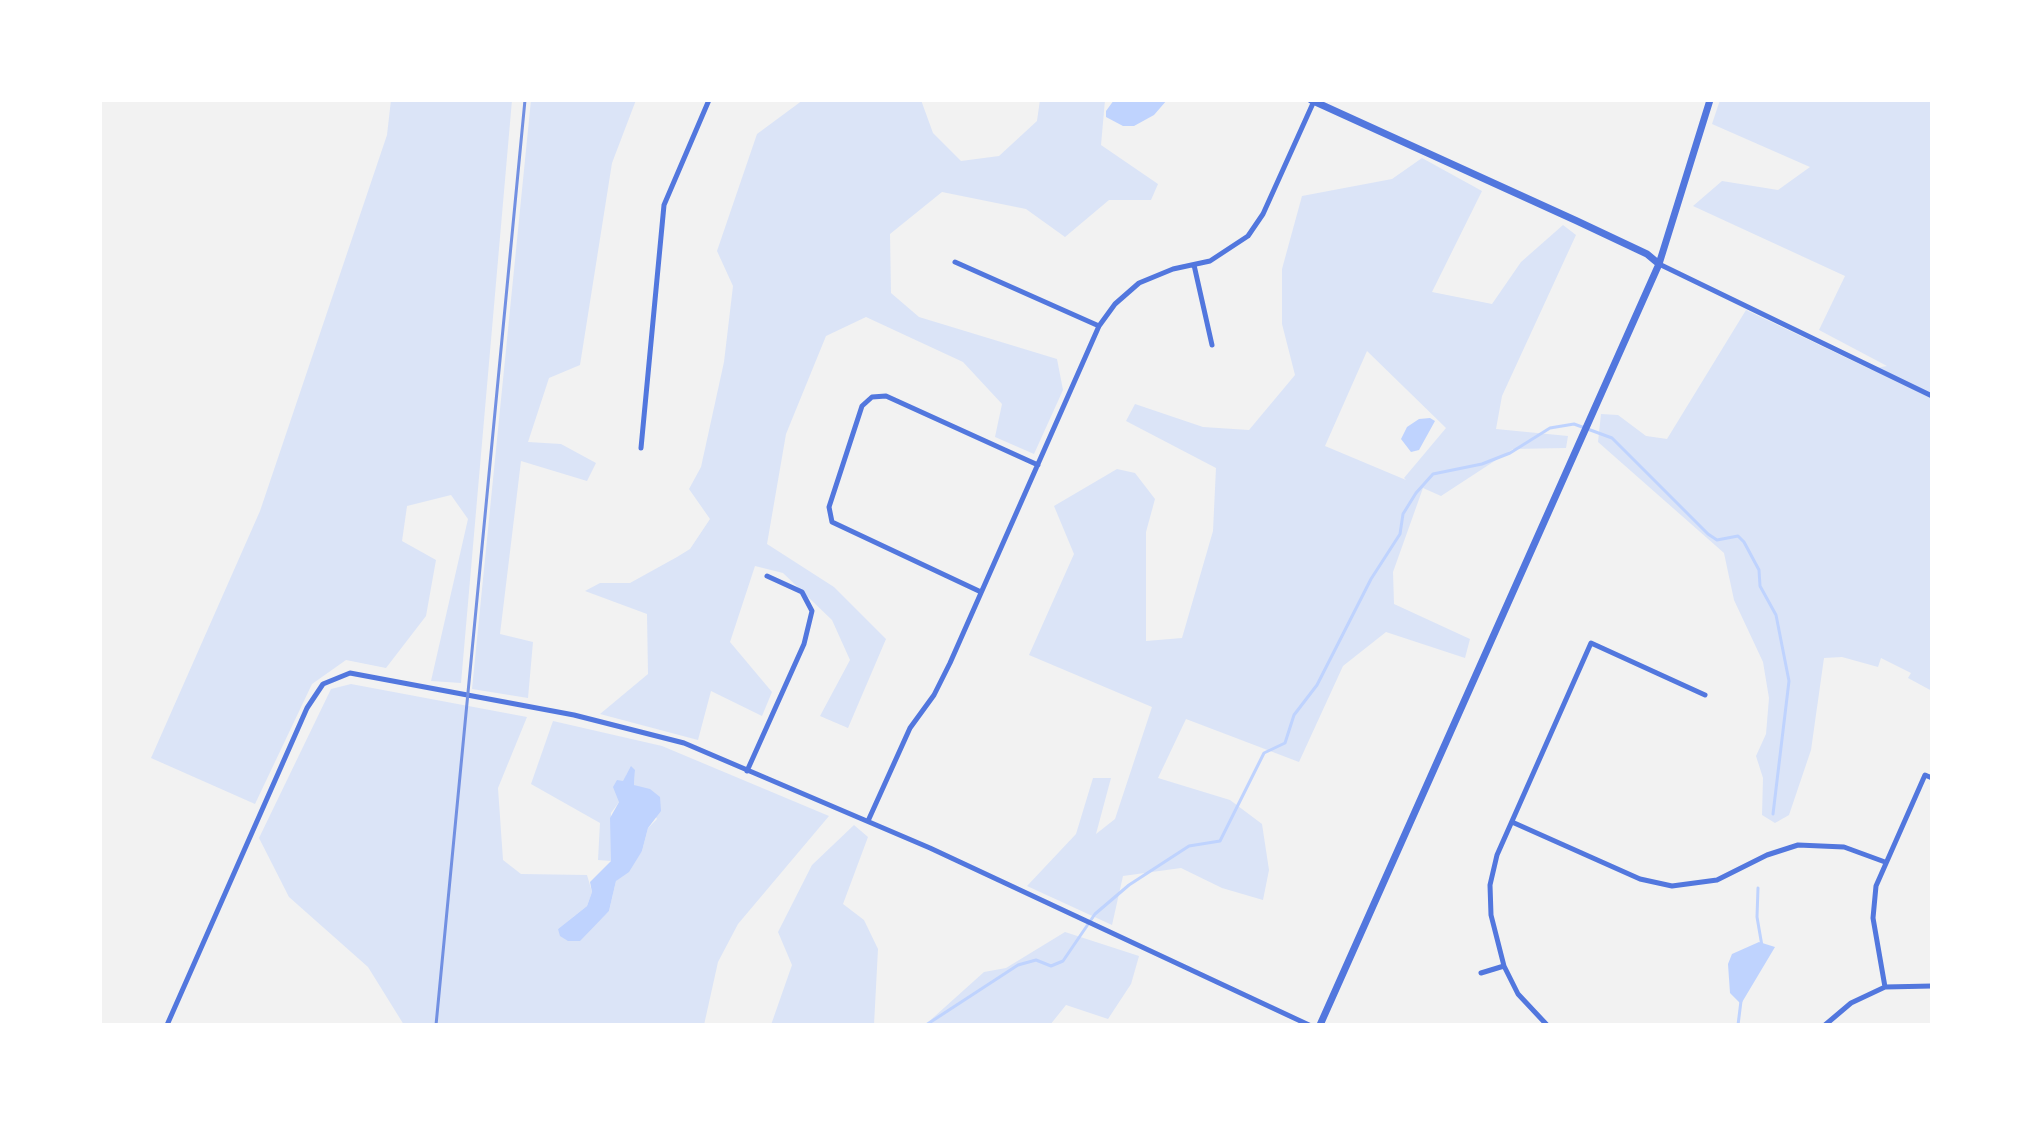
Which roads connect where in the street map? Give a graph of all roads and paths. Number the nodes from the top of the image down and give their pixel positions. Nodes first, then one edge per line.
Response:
1 (709, 100) edge
2 (1710, 100) edge
3 (1312, 101) edge
4 (955, 262) dead end
5 (1659, 264) junction
6 (1194, 265) junction
7 (1099, 326) junction
8 (1212, 345) dead end
9 (1932, 396) edge
10 (641, 448) dead end
11 (1038, 465) junction
12 (767, 576) dead end
13 (981, 592) junction
14 (1705, 695) dead end
15 (747, 771) junction
16 (1932, 778) edge
17 (868, 821) junction
18 (1512, 822) junction
19 (1885, 862) junction
20 (1504, 966) junction
21 (1481, 973) dead end
22 (1932, 986) edge
23 (1885, 987) junction
24 (167, 1025) edge
25 (1309, 1025) edge
26 (1320, 1025) edge
27 (1547, 1025) edge
28 (1825, 1025) edge

1 - 10 street
2 - 5 street
3 - 5 street
3 - 6 street
4 - 7 street
5 - 9 street
5 - 26 street
6 - 7 street
6 - 8 street
7 - 11 street
11 - 13 street
11 - 13 street
12 - 15 street
13 - 17 street
14 - 18 street
15 - 17 street
15 - 24 street
16 - 19 street
17 - 25 street
18 - 19 street
18 - 20 street
19 - 23 street
20 - 21 street
20 - 27 street
22 - 23 street
23 - 28 street

